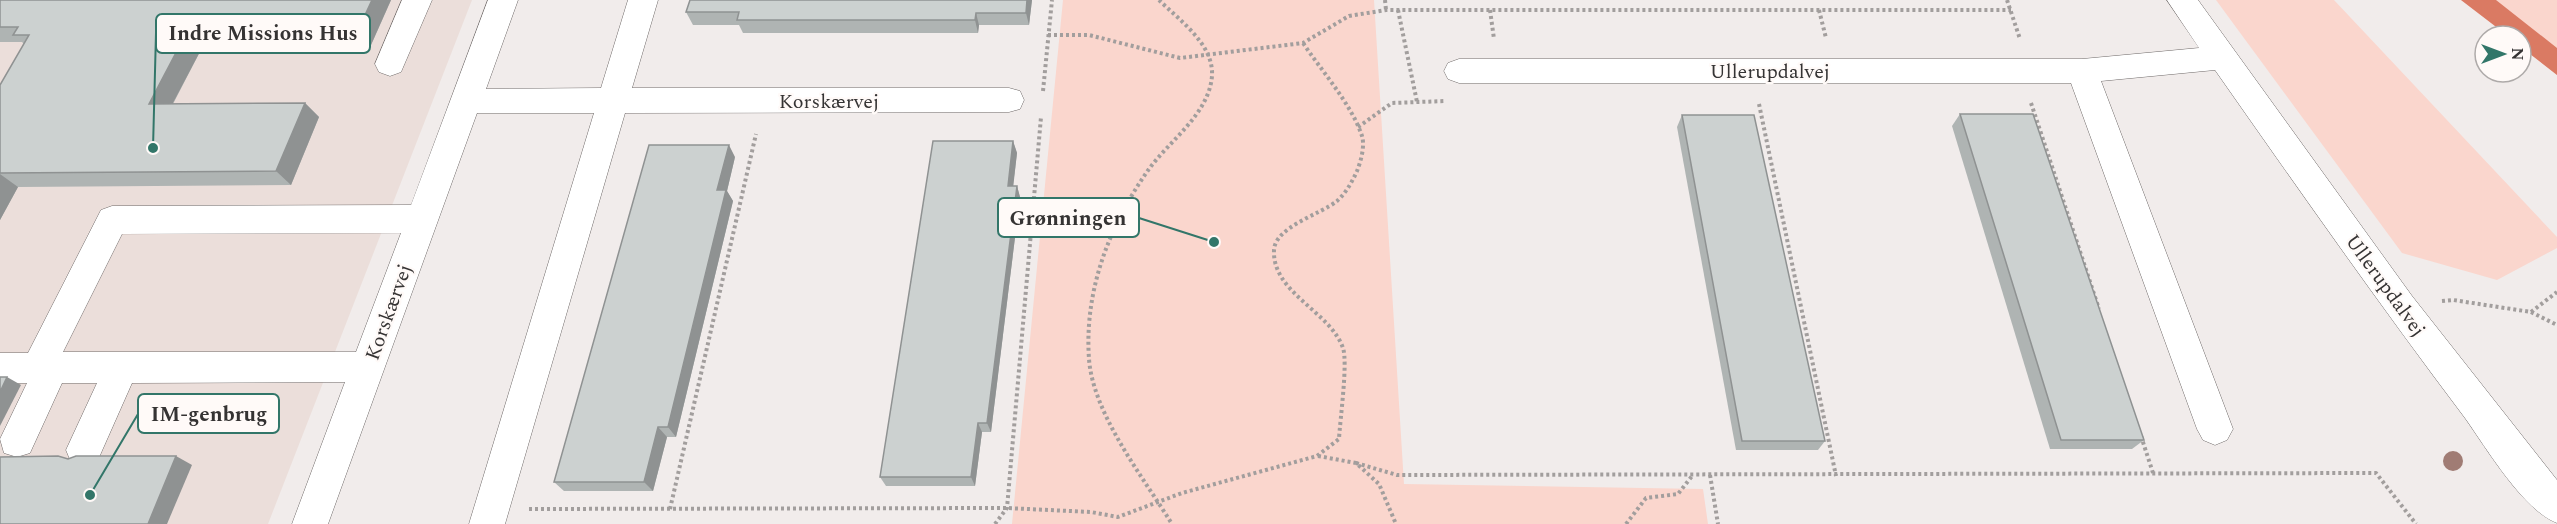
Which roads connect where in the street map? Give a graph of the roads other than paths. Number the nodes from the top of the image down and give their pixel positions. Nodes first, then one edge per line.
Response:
1 (417, 0) edge
2 (503, 0) edge
3 (643, 0) edge
4 (2182, 0) edge
5 (2223, 57) junction
6 (390, 64) dead end
7 (1459, 70) dead end
8 (2082, 70) junction
9 (1010, 100) dead end
10 (466, 101) junction
11 (613, 101) junction
12 (423, 219) junction
13 (368, 367) junction
14 (0, 368) edge
15 (45, 368) junction
16 (122, 368) junction
17 (2215, 429) dead end
18 (17, 441) dead end
19 (84, 450) dead end
20 (2557, 506) edge
21 (490, 517) edge
22 (310, 524) edge

1 - 6 street
2 - 10 street, Korskærvej
3 - 11 street
4 - 5 street, Ullerupdalvej
5 - 8 street, Ullerupdalvej
5 - 20 street, Ullerupdalvej
7 - 8 street, Ullerupdalvej
8 - 17 street
9 - 11 street, Korskærvej
10 - 11 street, Korskærvej
10 - 12 street, Korskærvej
11 - 21 street
12 - 13 street, Korskærvej
12 - 15 street
13 - 16 street
13 - 22 street, Korskærvej
14 - 15 street
15 - 16 street
15 - 18 street
16 - 19 street

